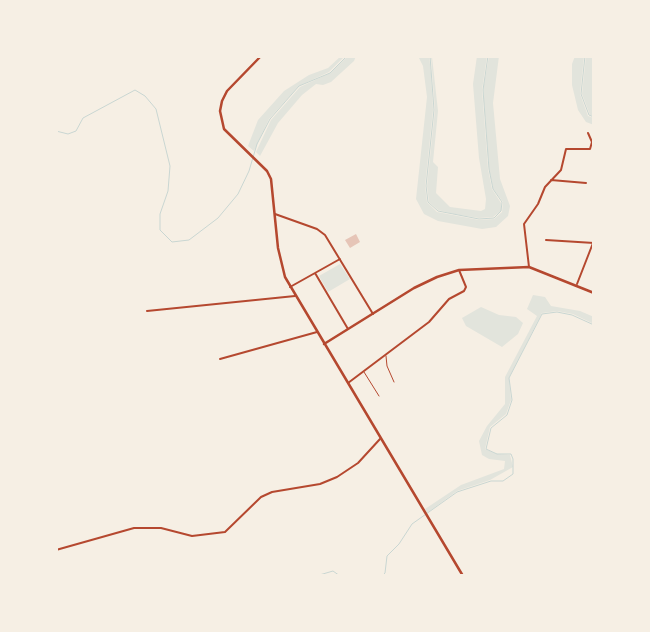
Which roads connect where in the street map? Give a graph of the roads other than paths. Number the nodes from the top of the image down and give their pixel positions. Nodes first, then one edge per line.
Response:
1 (261, 56) edge
2 (588, 134) dead end
3 (551, 180) junction
4 (586, 183) dead end
5 (275, 214) junction
6 (546, 240) dead end
7 (593, 243) edge
8 (341, 259) junction
9 (529, 267) junction
10 (460, 270) junction
11 (315, 273) junction
12 (577, 284) junction
13 (290, 287) junction
14 (594, 293) edge
15 (295, 296) junction
16 (147, 310) dead end
17 (373, 314) junction
18 (348, 330) junction
19 (317, 332) junction
20 (324, 344) junction
21 (386, 356) junction
22 (220, 359) dead end
23 (364, 372) junction
24 (394, 382) dead end
25 (347, 384) junction
26 (379, 396) dead end
27 (380, 439) junction
28 (56, 550) edge
29 (463, 576) edge

1 - 5 main road
2 - 3 street
3 - 4 street
3 - 9 street
5 - 8 street
5 - 13 main road
6 - 7 street
7 - 12 street
8 - 11 street
8 - 17 street
9 - 10 main road
9 - 12 main road
10 - 17 main road
10 - 21 street
11 - 13 street
11 - 18 street
12 - 14 main road
13 - 15 main road
15 - 16 street
15 - 19 main road
17 - 18 main road
18 - 20 main road
19 - 20 main road
19 - 22 street
20 - 25 main road
21 - 23 street
21 - 24 lane
23 - 25 street
23 - 26 lane
25 - 27 main road
27 - 28 street
27 - 29 main road

